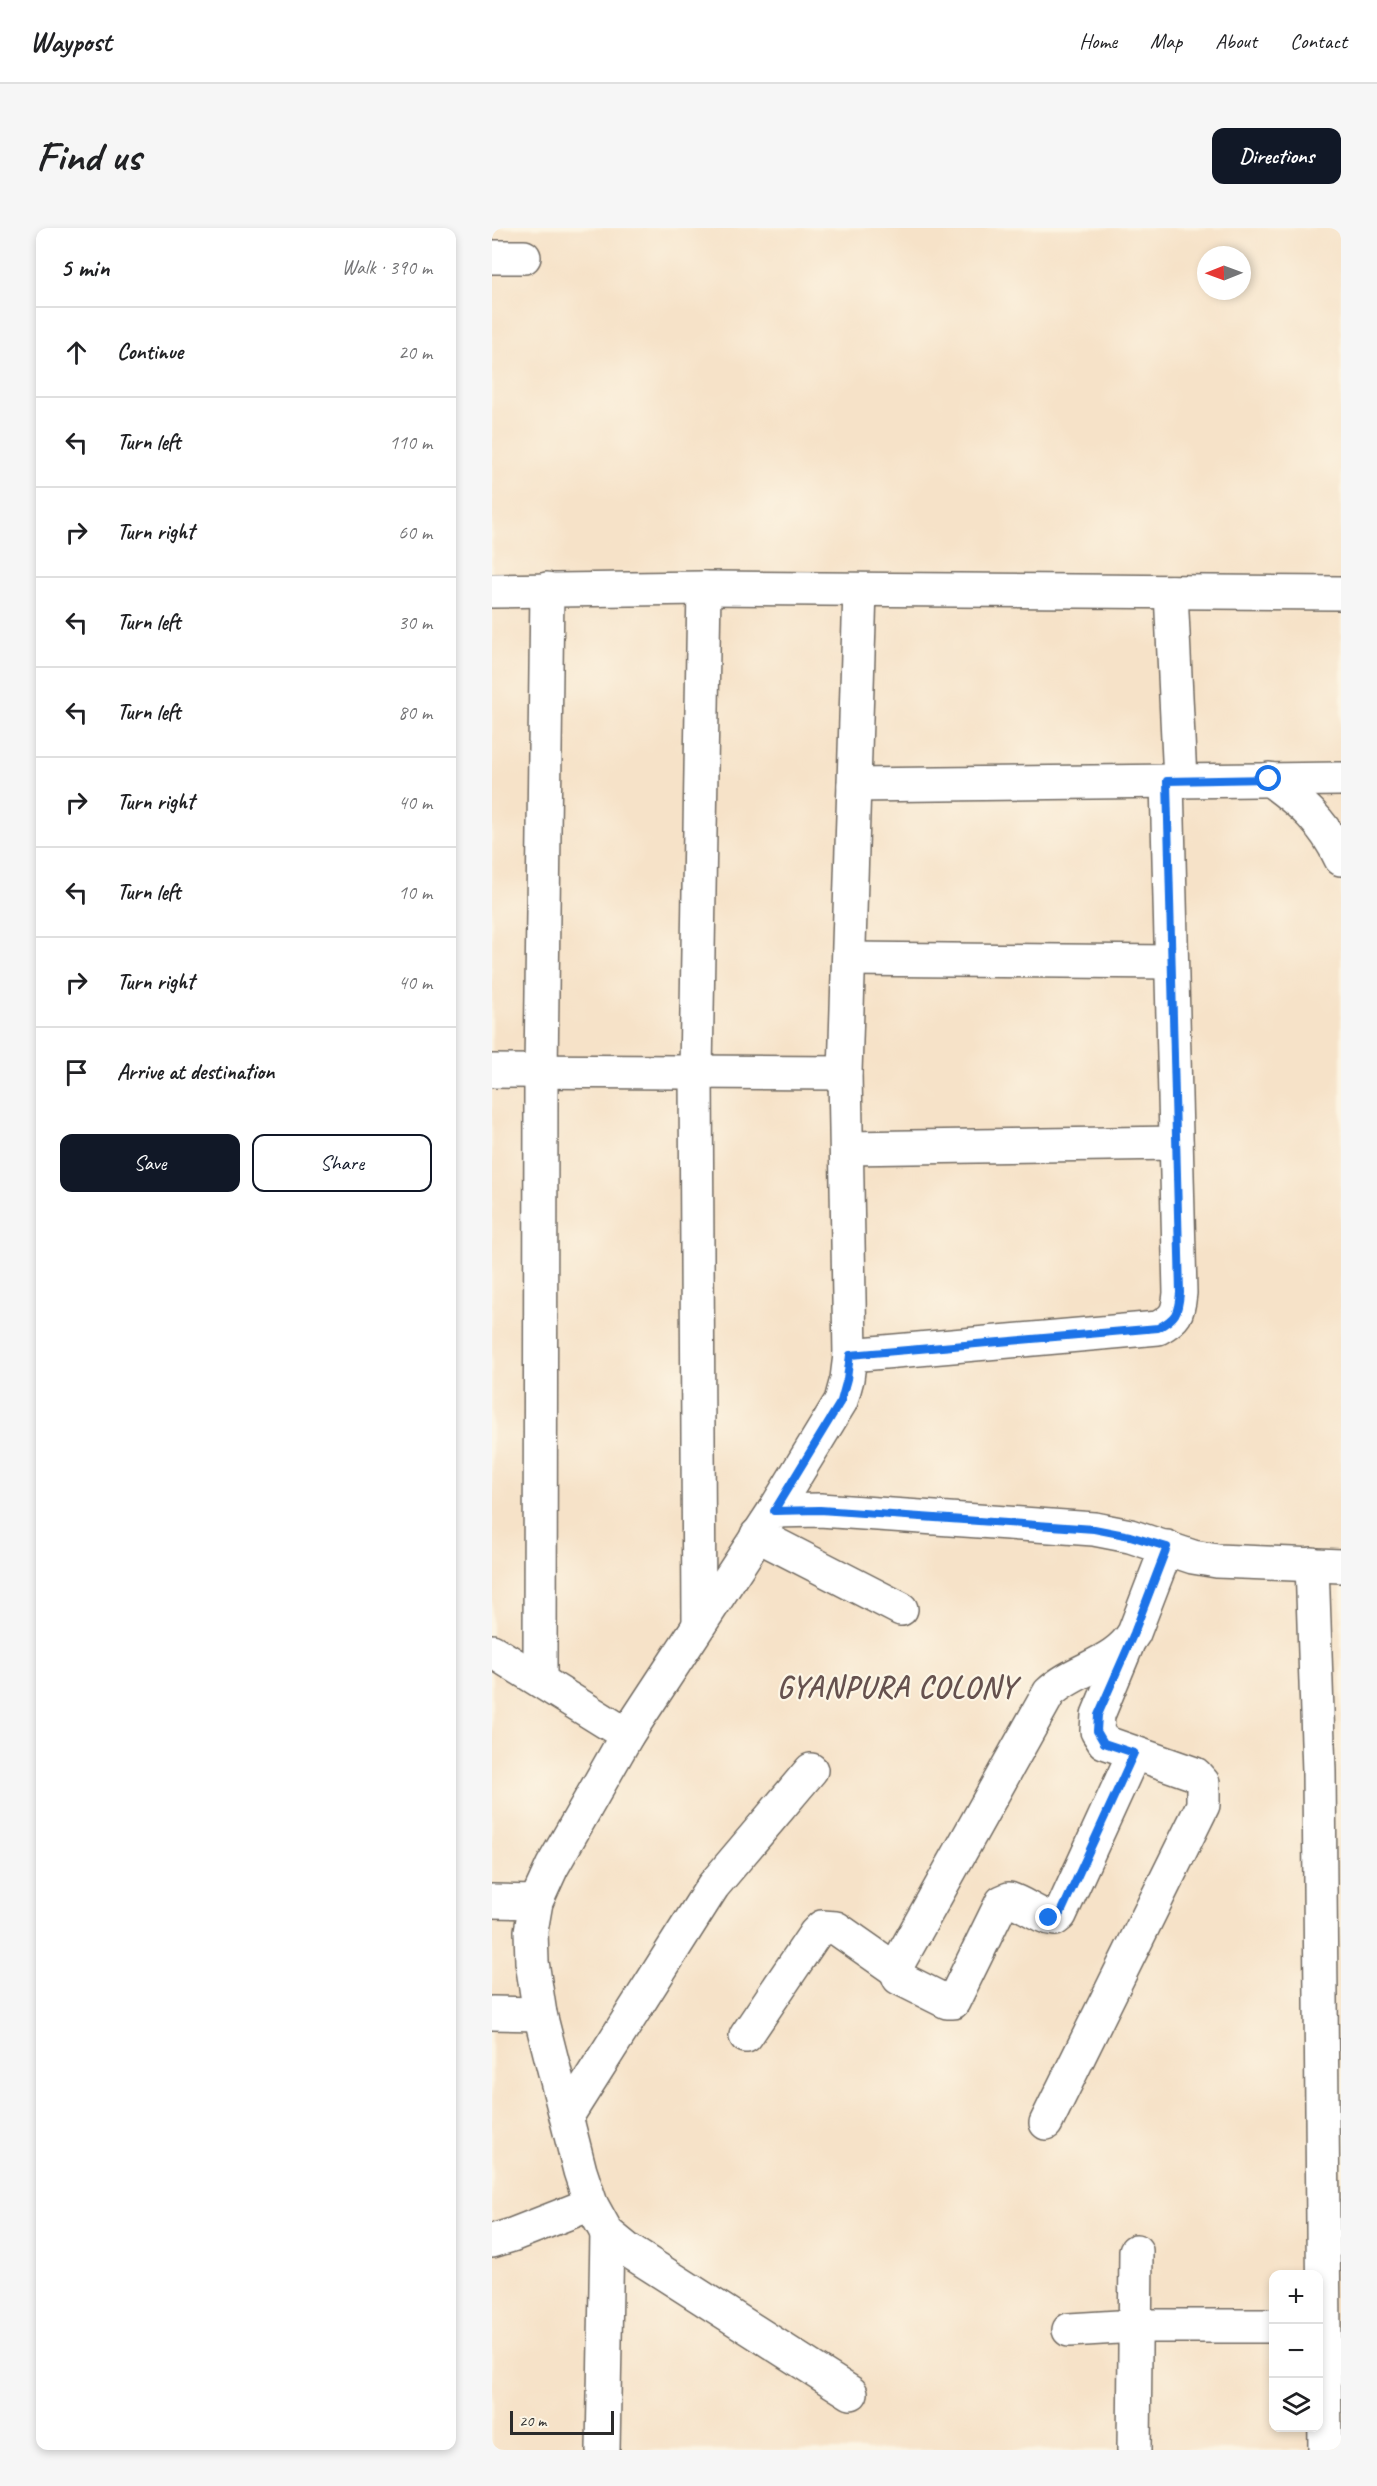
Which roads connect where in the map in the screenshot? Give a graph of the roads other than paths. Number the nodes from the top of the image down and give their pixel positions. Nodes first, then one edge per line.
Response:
1 (704, 588) junction
2 (547, 589) junction
3 (860, 590) junction
4 (492, 591) edge
5 (1171, 592) junction
6 (1341, 592) edge
7 (1269, 779) junction
8 (1341, 779) edge
9 (1174, 781) junction
10 (854, 785) junction
11 (1341, 860) edge
12 (850, 959) junction
13 (1171, 962) junction
14 (492, 1071) edge
15 (541, 1072) junction
16 (696, 1072) junction
17 (845, 1073) junction
18 (1176, 1143) junction
19 (847, 1148) junction
20 (850, 1355) junction
21 (765, 1523) junction
22 (1167, 1547) junction
23 (1326, 1565) edge
24 (901, 1609) dead end
25 (699, 1623) junction
26 (1127, 1645) junction
27 (492, 1651) edge
28 (540, 1680) junction
29 (627, 1735) junction
30 (1134, 1753) junction
31 (811, 1770) dead end
32 (1330, 1772) edge
33 (492, 1901) edge
34 (536, 1902) junction
35 (896, 1970) junction
36 (492, 2013) edge
37 (540, 2014) junction
38 (746, 2036) dead end
39 (567, 2116) junction
40 (1046, 2123) dead end
41 (591, 2204) junction
42 (607, 2233) junction
43 (492, 2241) edge
44 (1136, 2251) dead end
45 (1321, 2324) edge
46 (1135, 2326) junction
47 (1269, 2326) edge
48 (1070, 2330) dead end
49 (1323, 2378) edge
50 (851, 2393) dead end
51 (603, 2450) edge
52 (1134, 2450) edge
53 (1325, 2450) edge

1 - 2 street
1 - 3 street
1 - 16 street
2 - 4 street
2 - 15 street
3 - 5 street
3 - 10 street
5 - 6 street
5 - 9 street
7 - 8 street
7 - 9 street
7 - 11 street
9 - 10 street
9 - 13 street
10 - 12 street
12 - 13 street
12 - 17 street
13 - 18 street
14 - 15 street
15 - 16 street
15 - 28 street
16 - 17 street
16 - 25 street
17 - 19 street
18 - 19 street
18 - 20 street
19 - 20 street
20 - 21 street
21 - 22 street
21 - 24 street
21 - 25 street
22 - 23 street
22 - 26 street
23 - 32 street
25 - 29 street
26 - 30 street
26 - 35 street
27 - 28 street
28 - 29 street
29 - 34 street
30 - 35 street
30 - 40 street
31 - 39 street
32 - 45 street
33 - 34 street
34 - 37 street
35 - 38 street
36 - 37 street
37 - 39 street
39 - 41 street
41 - 42 street
41 - 43 street
42 - 50 street
42 - 51 street
44 - 46 street
46 - 47 street
46 - 48 street
46 - 52 street
49 - 53 street

